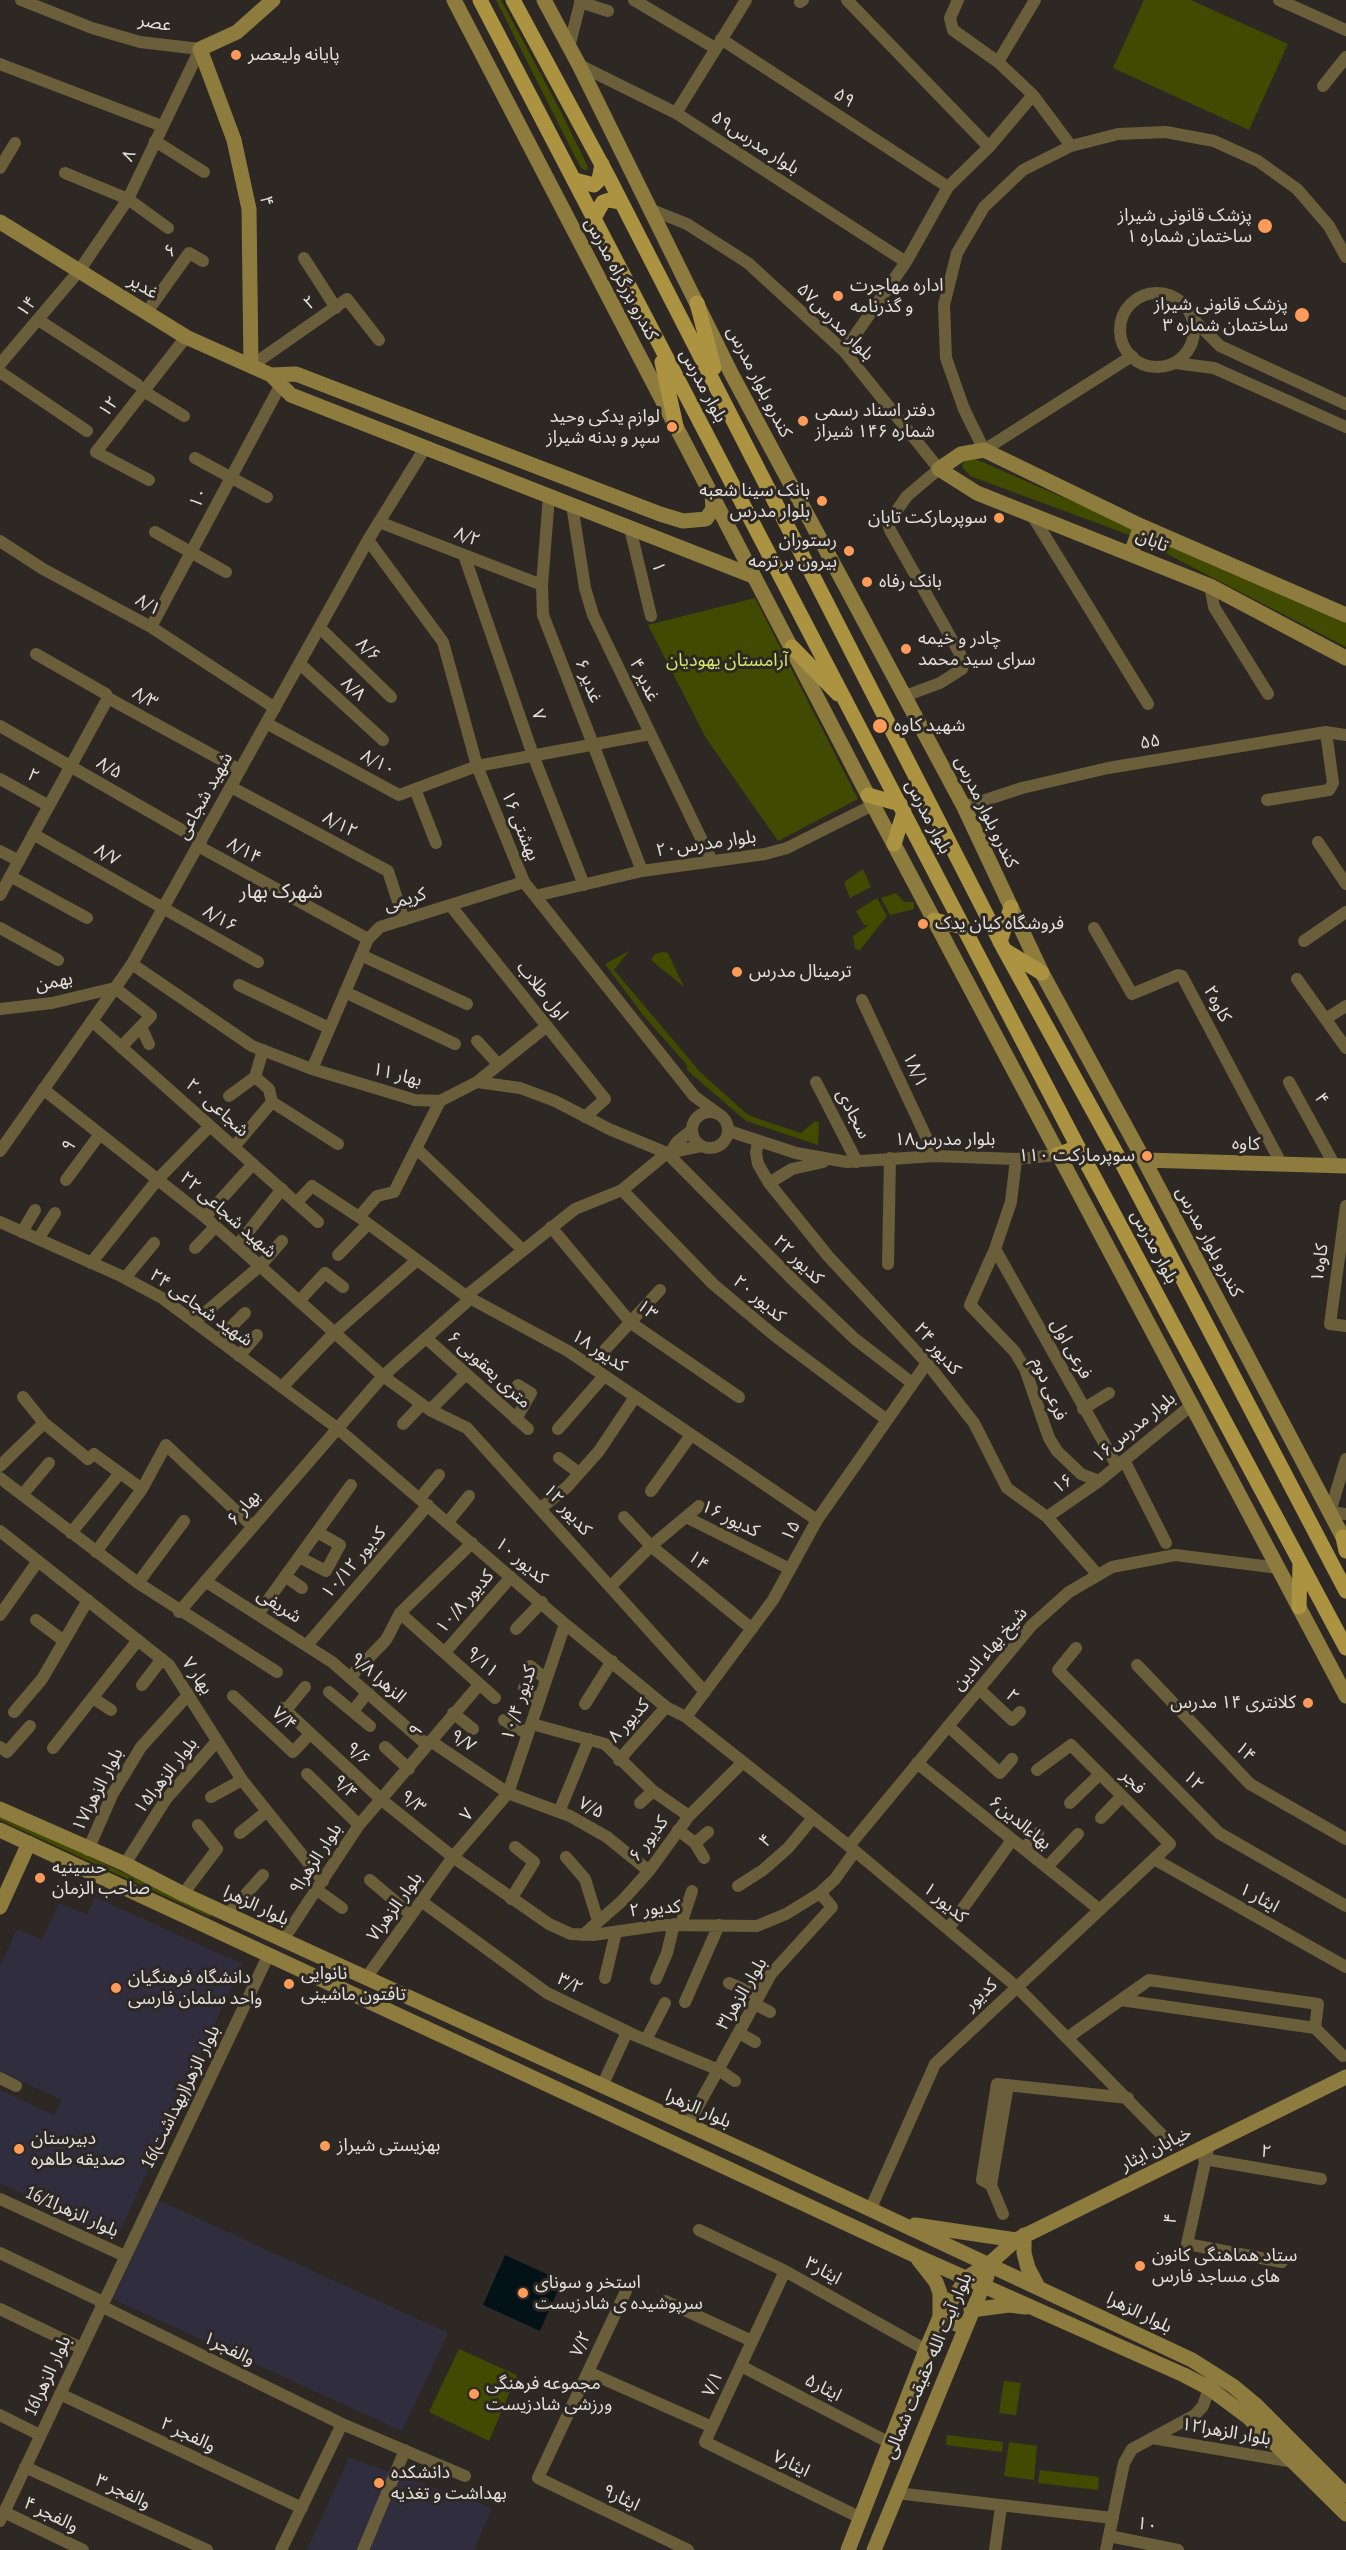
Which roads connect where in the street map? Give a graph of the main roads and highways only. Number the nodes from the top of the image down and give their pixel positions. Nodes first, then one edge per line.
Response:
1 (273, 0) edge
2 (454, 0) edge
3 (480, 0) edge
4 (513, 0) edge
5 (544, 0) edge
6 (602, 164) junction
7 (575, 180) junction
8 (621, 202) junction
9 (594, 218) junction
10 (0, 222) edge
11 (697, 303) junction
12 (658, 341) junction
13 (251, 366) junction
14 (276, 381) junction
15 (722, 397) junction
16 (676, 426) junction
17 (712, 493) junction
18 (660, 514) junction
19 (1141, 526) junction
20 (651, 536) junction
21 (1131, 553) junction
22 (753, 576) junction
23 (1346, 615) edge
24 (792, 647) junction
25 (1346, 658) edge
26 (851, 707) junction
27 (870, 800) junction
28 (902, 808) junction
29 (894, 844) junction
30 (945, 893) junction
31 (1011, 907) junction
32 (933, 918) junction
33 (963, 927) junction
34 (1003, 946) junction
35 (1042, 973) junction
36 (1078, 1147) junction
37 (1057, 1155) junction
38 (1144, 1160) junction
39 (1341, 1166) edge
40 (1252, 1411) junction
41 (1226, 1423) junction
42 (1345, 1544) edge
43 (1300, 1561) junction
44 (1346, 1591) edge
45 (1299, 1607) junction
46 (1346, 1648) edge
47 (1346, 1696) edge
48 (0, 1809) edge
49 (0, 1830) edge
50 (29, 1843) junction
51 (0, 1907) edge
52 (223, 1912) junction
53 (209, 1926) junction
54 (1346, 2077) edge
55 (786, 2171) junction
56 (774, 2190) junction
57 (899, 2223) junction
58 (1020, 2237) junction
59 (914, 2255) junction
60 (989, 2264) junction
61 (968, 2277) junction
62 (984, 2285) junction
63 (1038, 2287) junction
64 (1034, 2308) junction
65 (971, 2310) junction
66 (940, 2317) junction
67 (964, 2327) junction
68 (1346, 2495) edge
69 (1346, 2514) edge
70 (848, 2550) edge
71 (874, 2550) edge

1 - 13 main road, ۴
2 - 16 main road, کندرو بزرگراه مدرس
3 - 7 main road, بلوار مدرس
4 - 6 main road, بلوار مدرس
5 - 11 main road, کندرو بلوار مدرس
6 - 7 main road
6 - 8 main road, بلوار مدرس
7 - 9 main road, بلوار مدرس
8 - 9 main road
8 - 15 main road, بلوار مدرس
9 - 12 main road, بلوار مدرس
10 - 13 main road, غدیر
11 - 15 main road
11 - 31 main road, کندرو بلوار مدرس
12 - 16 main road
12 - 26 main road, بلوار مدرس
13 - 14 main road, غدیر
14 - 18 main road
14 - 20 main road, غدیر
15 - 34 main road, بلوار مدرس
16 - 17 main road, کندرو بزرگراه مدرس
17 - 18 main road
17 - 22 main road, کندرو بزرگراه مدرس
18 - 20 main road
19 - 21 main road
19 - 21 main road, تابان
19 - 23 main road
20 - 22 main road, غدیر
21 - 25 main road, تابان
22 - 24 main road
24 - 26 main road
24 - 27 main road
26 - 28 main road, بلوار مدرس
27 - 28 main road
27 - 29 main road
28 - 29 main road
28 - 30 main road, بلوار مدرس
29 - 32 main road
30 - 32 main road
30 - 33 main road, بلوار مدرس
31 - 34 main road
31 - 35 main road, کندرو بلوار مدرس
32 - 33 main road
32 - 37 main road
33 - 36 main road, بلوار مدرس
34 - 35 main road
34 - 40 main road, بلوار مدرس
35 - 38 main road, کندرو بلوار مدرس
36 - 37 main road
36 - 41 main road, بلوار مدرس
37 - 45 main road
38 - 39 main road, کاوه
38 - 42 main road, کندرو بلوار مدرس
40 - 41 main road
40 - 44 main road, بلوار مدرس
41 - 43 main road, بلوار مدرس
43 - 45 main road
43 - 46 main road, بلوار مدرس
45 - 47 main road
48 - 52 main road, بلوار الزهرا
49 - 50 main road, بلوار الزهرا
50 - 51 main road
50 - 53 main road, بلوار الزهرا
52 - 53 main road
52 - 55 main road, بلوار الزهرا
53 - 56 main road, بلوار الزهرا
54 - 58 main road, خیابان ایثار
55 - 56 main road
55 - 57 main road, بلوار الزهرا
56 - 59 main road, بلوار الزهرا
57 - 58 main road
57 - 60 main road, بلوار الزهرا
58 - 60 main road, خیابان ایثار
58 - 63 main road
59 - 61 main road, بلوار الزهرا
59 - 66 main road
60 - 61 main road, بلوار آیت الله حقیقت شمالی
60 - 62 main road, بلوار آیت الله حقیقت شمالی
60 - 63 main road, بلوار الزهرا
61 - 62 main road, بلوار الزهرا
61 - 66 main road, بلوار آیت الله حقیقت شمالی
62 - 64 main road, بلوار الزهرا
62 - 65 main road, بلوار آیت الله حقیقت شمالی
63 - 68 main road, بلوار الزهرا
64 - 65 main road
64 - 69 main road, بلوار الزهرا
65 - 67 main road, بلوار آیت الله حقیقت شمالی
66 - 67 main road
66 - 70 main road, بلوار آیت الله حقیقت شمالی
67 - 71 main road, بلوار آیت الله حقیقت شمالی

